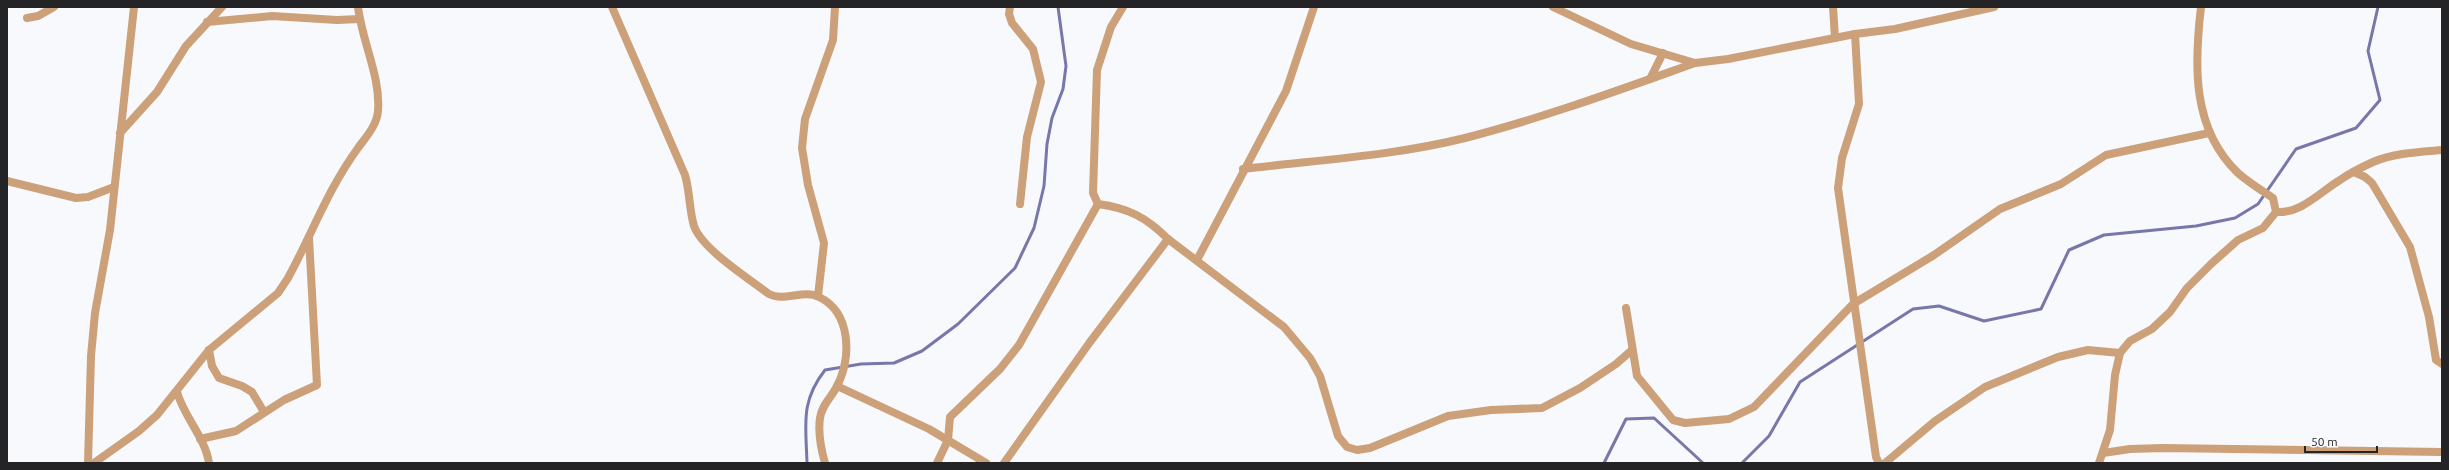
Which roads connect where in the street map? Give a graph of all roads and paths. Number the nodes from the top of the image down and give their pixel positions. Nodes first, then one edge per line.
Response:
1 (54, 7) edge
2 (134, 7) edge
3 (222, 7) edge
4 (358, 7) edge
5 (612, 7) edge
6 (835, 7) edge
7 (1010, 7) edge
8 (1123, 7) edge
9 (1314, 7) edge
10 (1553, 7) edge
11 (1833, 7) edge
12 (1994, 7) edge
13 (2201, 7) edge
14 (27, 18) dead end
15 (360, 19) junction
16 (207, 22) junction
17 (1855, 34) junction
18 (1835, 38) junction
19 (1663, 53) junction
20 (1694, 63) junction
21 (1650, 79) junction
22 (120, 133) junction
23 (2208, 134) junction
24 (2442, 150) edge
25 (1244, 169) junction
26 (2354, 172) junction
27 (7, 181) edge
28 (114, 187) junction
29 (1020, 204) dead end
30 (1098, 204) junction
31 (2276, 212) junction
32 (309, 235) junction
33 (1168, 239) junction
34 (1197, 260) junction
35 (818, 296) junction
36 (1853, 304) junction
37 (1626, 308) dead end
38 (209, 350) junction
39 (1632, 350) junction
40 (2120, 353) junction
41 (2442, 364) edge
42 (837, 386) junction
43 (177, 392) junction
44 (264, 412) junction
45 (200, 439) junction
46 (948, 440) junction
47 (2442, 452) edge
48 (2103, 453) junction
49 (88, 463) edge
50 (94, 463) edge
51 (209, 463) edge
52 (825, 463) edge
53 (937, 463) edge
54 (986, 463) edge
55 (1004, 463) edge
56 (1879, 463) edge
57 (1885, 463) edge
58 (2099, 463) edge

1 - 14 street
2 - 22 street
3 - 16 street
4 - 15 street
5 - 35 street
6 - 35 street
7 - 29 street
8 - 30 street
9 - 25 street
10 - 19 street
11 - 18 street
12 - 17 street
13 - 23 street
15 - 16 street
15 - 32 street
16 - 22 street
17 - 18 street
17 - 36 street
18 - 20 street
19 - 20 street
19 - 21 street
20 - 21 street
21 - 25 street
22 - 28 street
23 - 31 street
23 - 36 street
24 - 26 street
25 - 34 street
26 - 31 street
26 - 41 street
27 - 28 street
28 - 49 street
30 - 33 street
30 - 46 street
31 - 40 street
32 - 38 street
32 - 44 street
33 - 34 street
33 - 55 street
34 - 39 street
35 - 42 street
36 - 39 street
36 - 56 street
37 - 39 street
38 - 43 street
38 - 44 street
40 - 48 street
40 - 57 street
42 - 46 street
42 - 52 street
43 - 45 street
43 - 50 street
44 - 45 street
45 - 51 street
46 - 53 street
46 - 54 street
47 - 48 street
48 - 58 street

